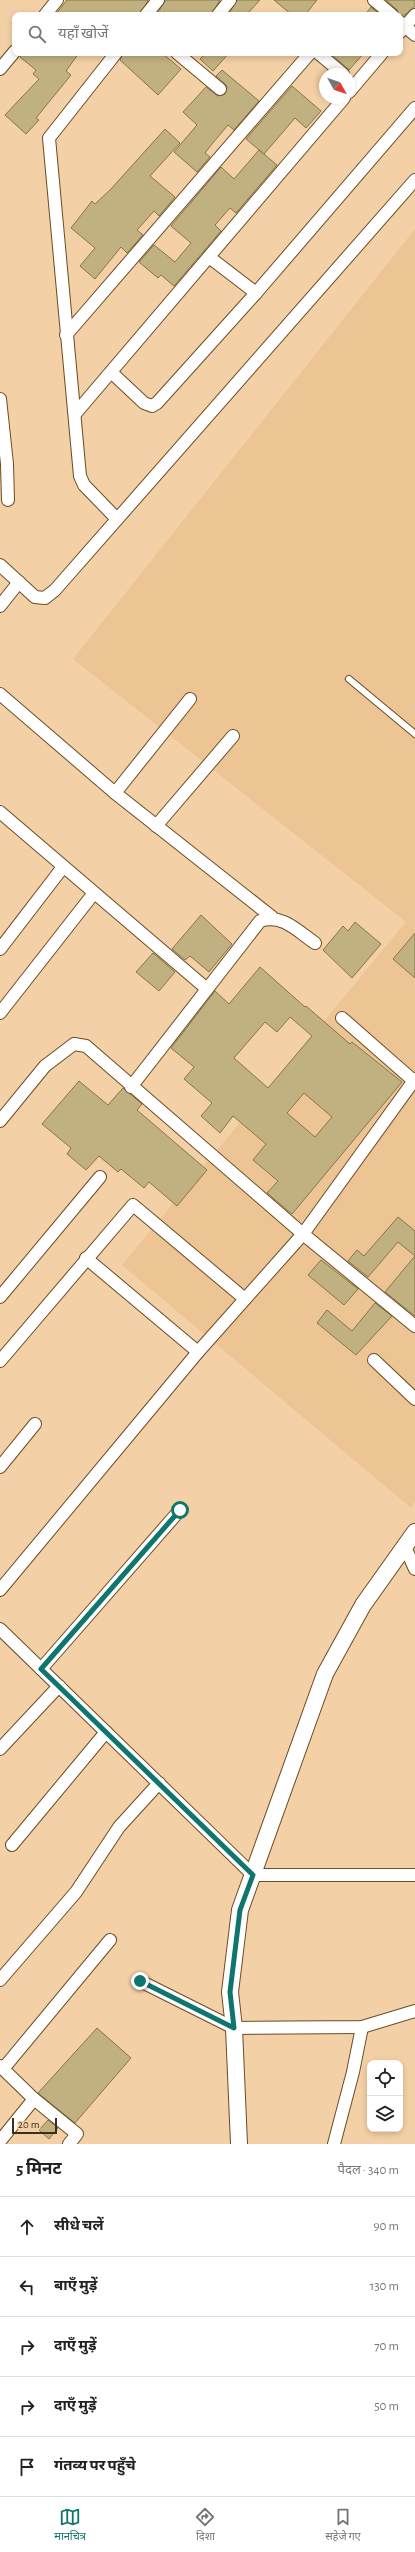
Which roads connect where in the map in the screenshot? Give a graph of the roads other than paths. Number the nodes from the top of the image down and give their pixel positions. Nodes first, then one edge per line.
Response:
1 (57, 0) edge
2 (157, 0) edge
3 (230, 0) edge
4 (374, 0) edge
5 (47, 12) edge
6 (148, 12) edge
7 (220, 12) edge
8 (388, 12) edge
9 (415, 15) edge
10 (403, 26) edge
11 (403, 28) edge
12 (415, 36) edge
13 (12, 55) edge
14 (114, 56) edge
15 (183, 56) edge
16 (307, 56) edge
17 (322, 56) edge
18 (379, 56) edge
19 (337, 68) edge
20 (0, 69) edge
21 (355, 81) edge
22 (220, 89) dead end
23 (339, 104) edge
24 (415, 108) edge
25 (415, 180) edge
26 (209, 257) junction
27 (256, 293) junction
28 (66, 335) junction
29 (111, 372) junction
30 (0, 398) edge
31 (75, 414) junction
32 (4, 460) edge
33 (8, 500) dead end
34 (117, 519) junction
35 (0, 565) edge
36 (20, 582) junction
37 (0, 606) edge
38 (349, 679) dead end
39 (2, 699) edge
40 (190, 699) dead end
41 (415, 734) edge
42 (233, 736) dead end
43 (115, 793) junction
44 (0, 812) edge
45 (156, 826) junction
46 (64, 867) junction
47 (94, 893) junction
48 (272, 917) junction
49 (315, 943) dead end
50 (0, 949) edge
51 (208, 989) junction
52 (0, 1013) edge
53 (342, 1018) dead end
54 (415, 1080) edge
55 (131, 1087) junction
56 (0, 1120) edge
57 (100, 1177) dead end
58 (303, 1234) junction
59 (86, 1258) junction
60 (0, 1297) edge
61 (245, 1299) junction
62 (415, 1326) edge
63 (198, 1352) junction
64 (374, 1360) dead end
65 (0, 1361) edge
66 (415, 1399) edge
67 (35, 1424) dead end
68 (0, 1467) edge
69 (180, 1510) dead end
70 (415, 1532) edge
71 (405, 1547) junction
72 (415, 1569) edge
73 (0, 1590) edge
74 (2, 1634) edge
75 (41, 1669) junction
76 (58, 1686) junction
77 (106, 1732) junction
78 (0, 1749) edge
79 (159, 1783) junction
80 (12, 1845) dead end
81 (253, 1875) junction
82 (415, 1875) edge
83 (110, 1940) dead end
84 (0, 1980) edge
85 (140, 1981) dead end
86 (415, 2011) edge
87 (362, 2027) junction
88 (234, 2028) junction
89 (2, 2068) edge
90 (34, 2099) junction
91 (0, 2141) edge
92 (69, 2144) edge
93 (239, 2144) edge
94 (334, 2144) edge

1 - 5 street
2 - 6 street
3 - 7 street
4 - 8 street
9 - 10 street
11 - 12 street
13 - 20 street
14 - 28 street
15 - 22 street
16 - 28 street
17 - 19 street
18 - 21 street
23 - 26 street
24 - 27 street
25 - 34 street
26 - 27 street
26 - 29 street
27 - 29 street
28 - 31 street
29 - 31 street
30 - 32 street
31 - 34 street
32 - 33 street
34 - 36 street
35 - 36 street
36 - 37 street
38 - 41 lane
39 - 43 street
40 - 43 street
42 - 45 street
43 - 45 street
44 - 46 street
45 - 48 street
46 - 47 street
46 - 50 street
47 - 51 street
47 - 52 street
48 - 49 street
48 - 51 street
51 - 55 street
53 - 54 street
54 - 58 street
55 - 56 street
55 - 58 street
57 - 60 street
58 - 61 street
58 - 62 street
59 - 61 street
59 - 63 street
59 - 65 street
61 - 63 street
63 - 73 street
64 - 66 street
67 - 68 street
69 - 75 street
70 - 71 street
71 - 72 street
71 - 81 street
74 - 75 street
75 - 76 street
76 - 77 street
76 - 78 street
77 - 79 street
77 - 80 street
79 - 81 street
79 - 84 street
81 - 82 street
81 - 88 street
83 - 89 street
85 - 88 street
86 - 87 street
87 - 88 street
87 - 94 street
88 - 93 street
89 - 90 street
90 - 91 street
90 - 92 street

